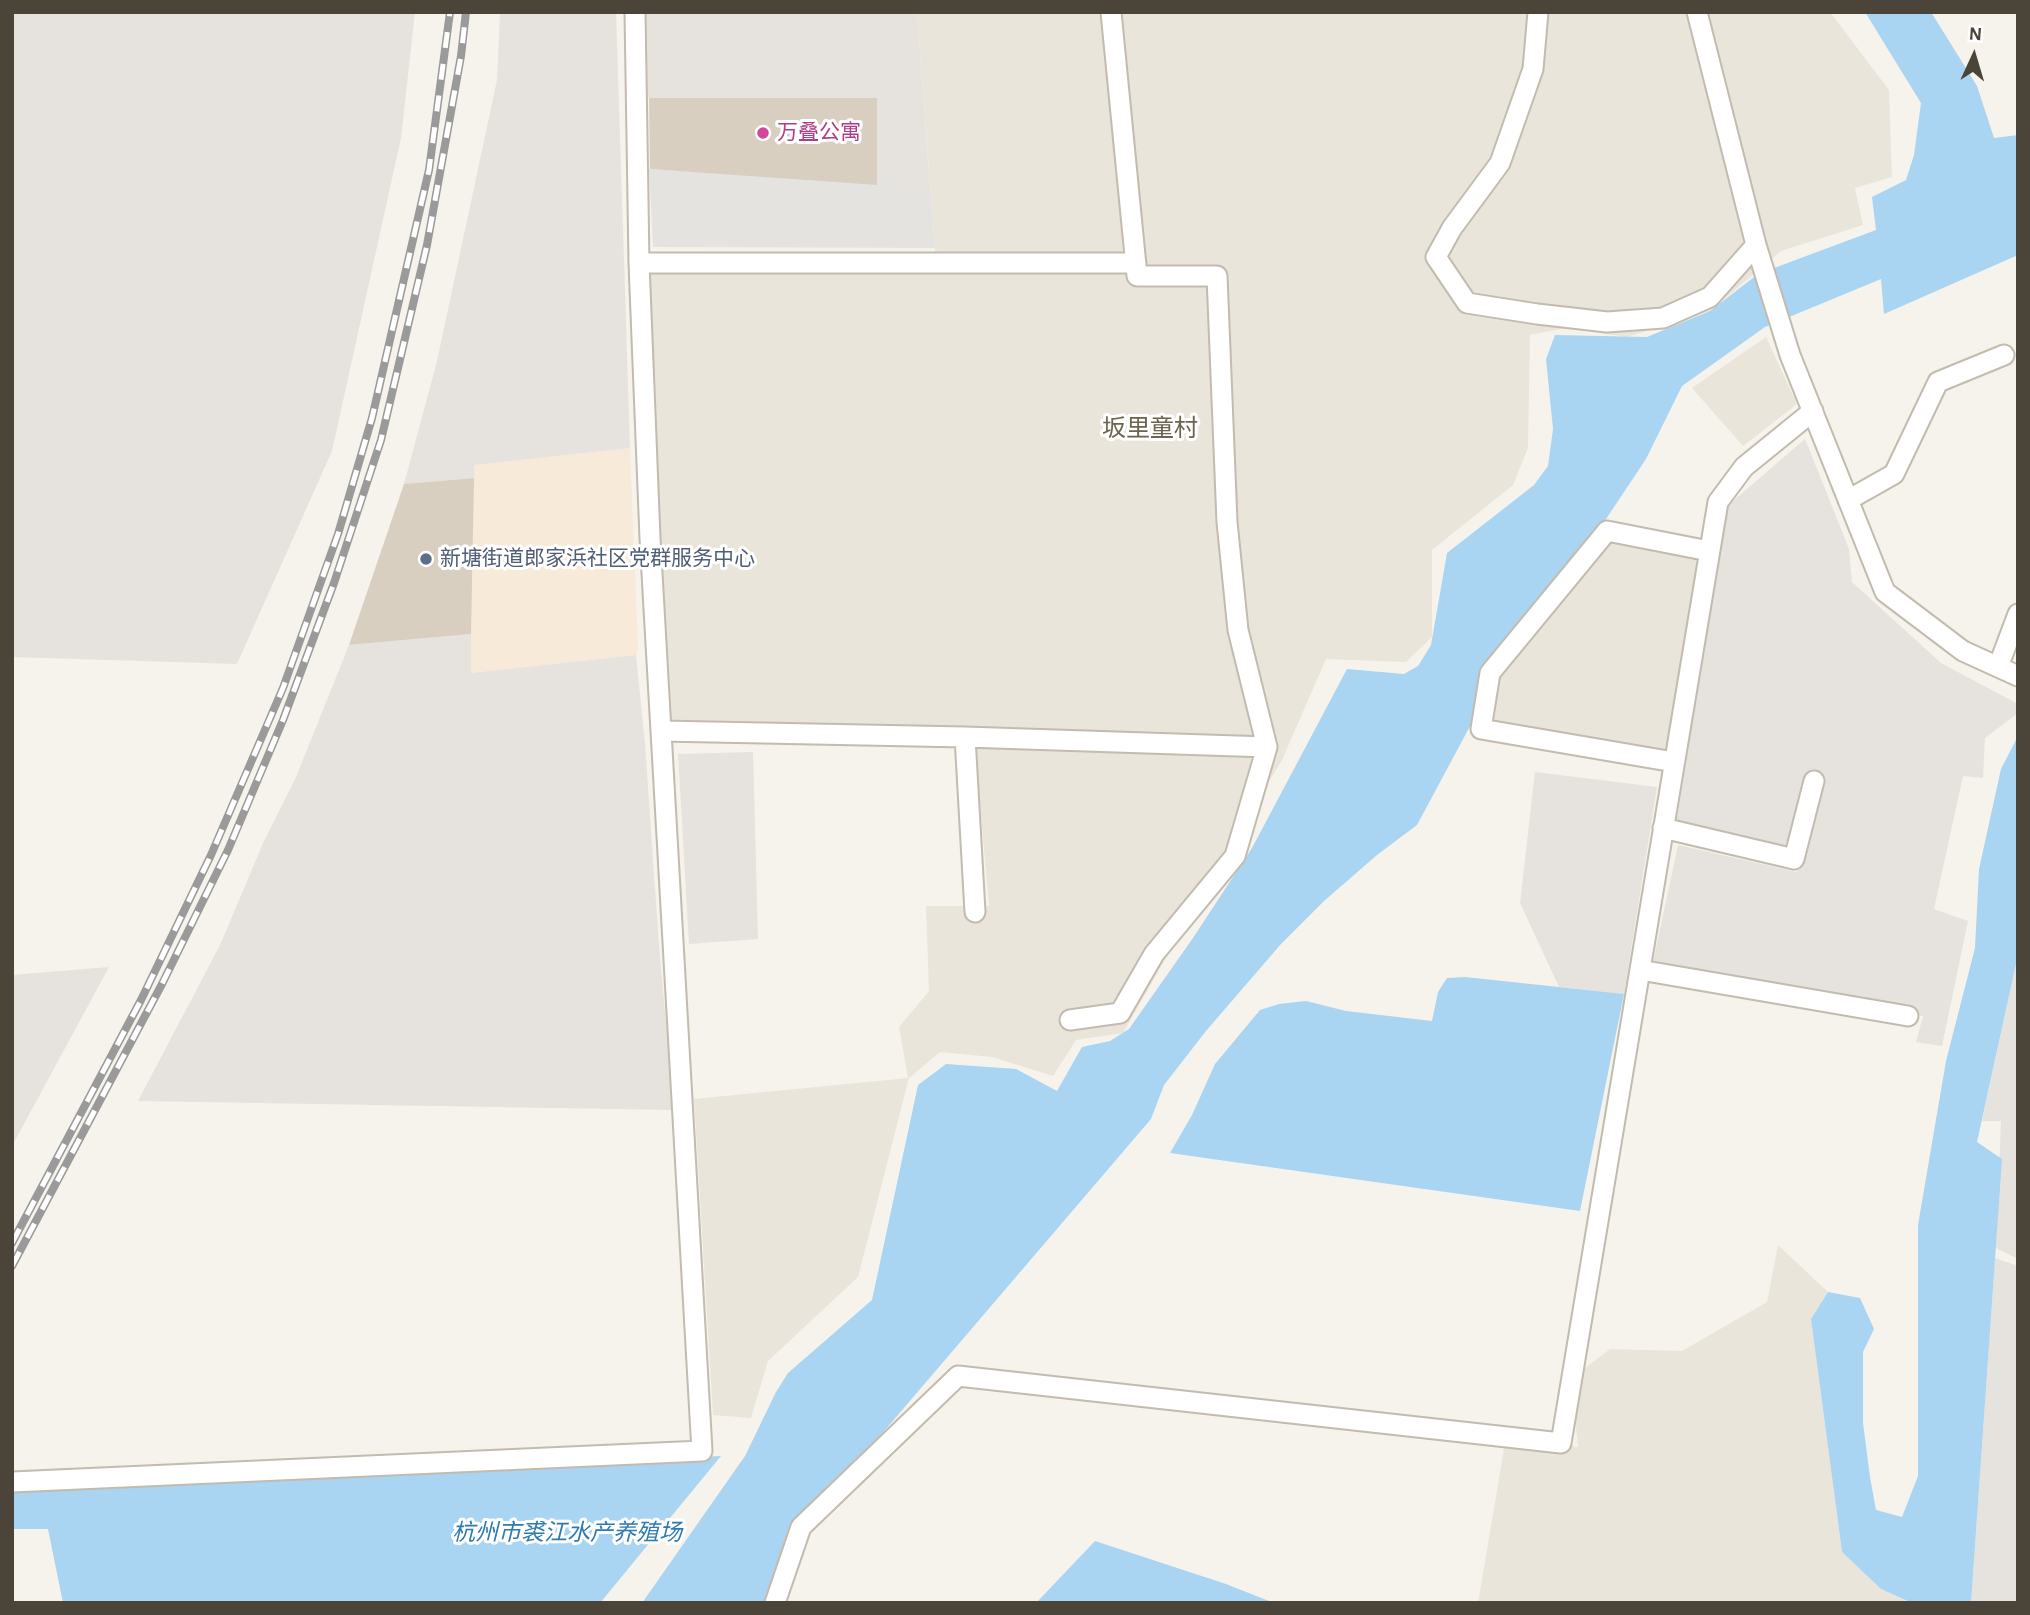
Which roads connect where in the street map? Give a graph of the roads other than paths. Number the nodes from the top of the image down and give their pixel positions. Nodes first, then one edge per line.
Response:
1 (635, 12) edge
2 (1111, 12) edge
3 (1538, 12) edge
4 (1697, 12) edge
5 (1756, 245) junction
6 (639, 263) junction
7 (1136, 263) junction
8 (2004, 355) dead end
9 (1812, 411) junction
10 (1848, 500) junction
11 (1709, 551) junction
12 (2018, 614) edge
13 (1998, 667) junction
14 (2018, 676) edge
15 (661, 731) junction
16 (965, 737) junction
17 (1267, 747) junction
18 (1674, 762) junction
19 (1814, 781) dead end
20 (1663, 828) junction
21 (975, 912) dead end
22 (1640, 970) junction
23 (1908, 1016) dead end
24 (1070, 1020) dead end
25 (12, 1482) edge
26 (775, 1603) edge

1 - 6 street
2 - 7 street
3 - 5 street
4 - 5 street
5 - 9 street
6 - 7 street
6 - 15 street
7 - 17 street
8 - 10 street
9 - 10 street
9 - 11 street
10 - 13 street
11 - 18 street
11 - 18 street
12 - 13 street
13 - 14 street
15 - 16 street
15 - 25 street
16 - 17 street
16 - 21 street
17 - 24 street
18 - 20 street
19 - 20 street
20 - 22 street
22 - 23 street
22 - 26 street

